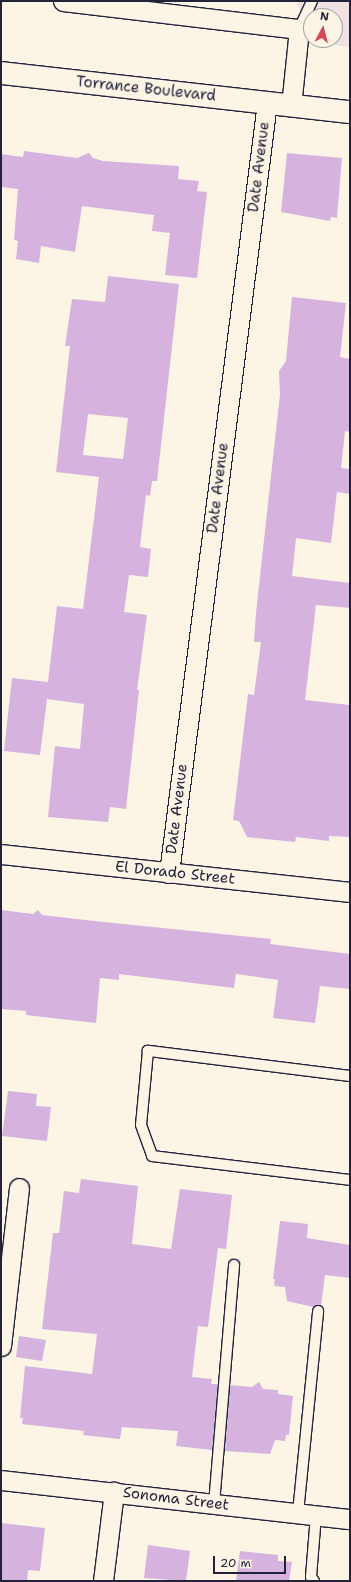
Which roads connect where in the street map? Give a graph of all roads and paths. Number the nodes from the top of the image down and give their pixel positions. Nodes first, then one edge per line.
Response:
1 (63, 1) edge
2 (312, 1) edge
3 (163, 6) edge
4 (299, 29) junction
5 (1, 73) edge
6 (267, 103) junction
7 (291, 106) junction
8 (350, 112) edge
9 (1, 854) edge
10 (169, 873) junction
11 (350, 892) edge
12 (350, 1076) edge
13 (350, 1180) edge
14 (19, 1188) dead end
15 (234, 1265) dead end
16 (318, 1311) dead end
17 (1, 1346) edge
18 (1, 1480) edge
19 (114, 1492) junction
20 (214, 1504) junction
21 (307, 1514) junction
22 (350, 1519) edge
23 (103, 1581) edge
24 (314, 1581) edge

1 - 3 street
2 - 4 lane
3 - 4 street
4 - 7 street
5 - 6 main road, Torrance Boulevard
6 - 7 main road, Torrance Boulevard
6 - 10 street, Date Avenue
7 - 8 main road, Torrance Boulevard
9 - 10 street, El Dorado Street
10 - 11 street, El Dorado Street
12 - 13 lane
14 - 17 street
15 - 20 lane
16 - 21 lane
18 - 19 street, Sonoma Street
19 - 20 street, Sonoma Street
19 - 23 street
20 - 21 street, Sonoma Street
21 - 22 street, Sonoma Street
21 - 24 lane

